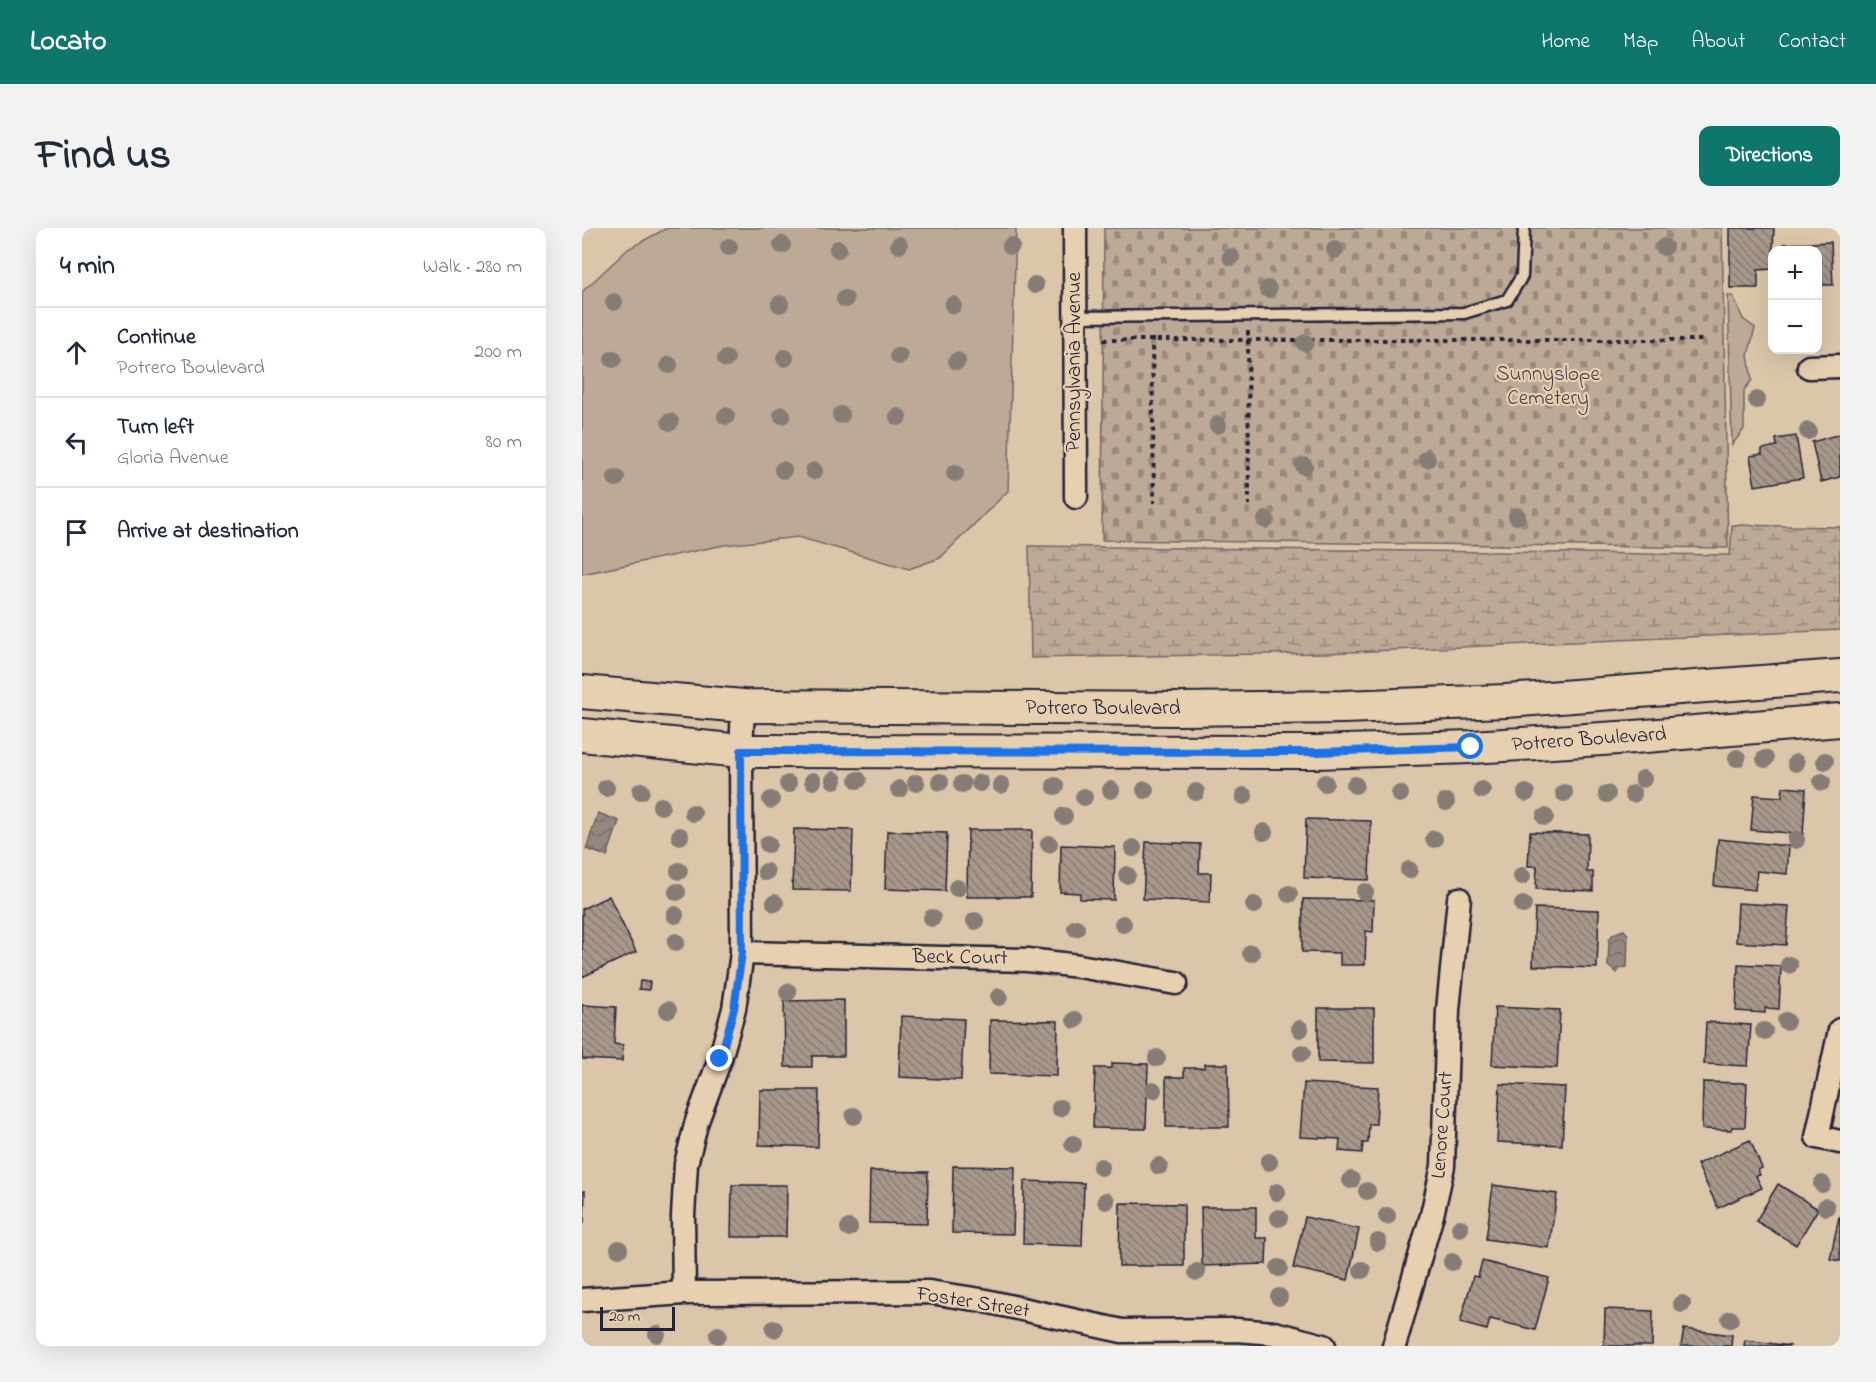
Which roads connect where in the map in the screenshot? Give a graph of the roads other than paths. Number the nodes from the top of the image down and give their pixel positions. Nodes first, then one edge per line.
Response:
1 (1074, 228) edge
2 (1524, 228) edge
3 (1075, 317) junction
4 (1840, 366) edge
5 (1809, 367) dead end
6 (1076, 496) dead end
7 (1840, 676) edge
8 (582, 692) edge
9 (743, 706) junction
10 (1840, 720) edge
11 (582, 735) edge
12 (741, 751) junction
13 (1459, 899) dead end
14 (742, 953) junction
15 (1176, 983) dead end
16 (1840, 1030) edge
17 (1840, 1142) edge
18 (684, 1293) junction
19 (582, 1300) edge
20 (1324, 1346) edge
21 (1394, 1346) edge

1 - 3 street, Pennsylvania Avenue
2 - 3 lane
3 - 6 street, Pennsylvania Avenue
4 - 5 street
7 - 9 street, Potrero Boulevard
8 - 9 street, Potrero Boulevard
9 - 12 street
10 - 12 street, Potrero Boulevard
11 - 12 street, Potrero Boulevard
12 - 14 street
13 - 21 street, Lenore Court
14 - 15 street, Beck Court
14 - 18 street
16 - 17 street
18 - 19 street, Foster Street
18 - 20 street, Foster Street

